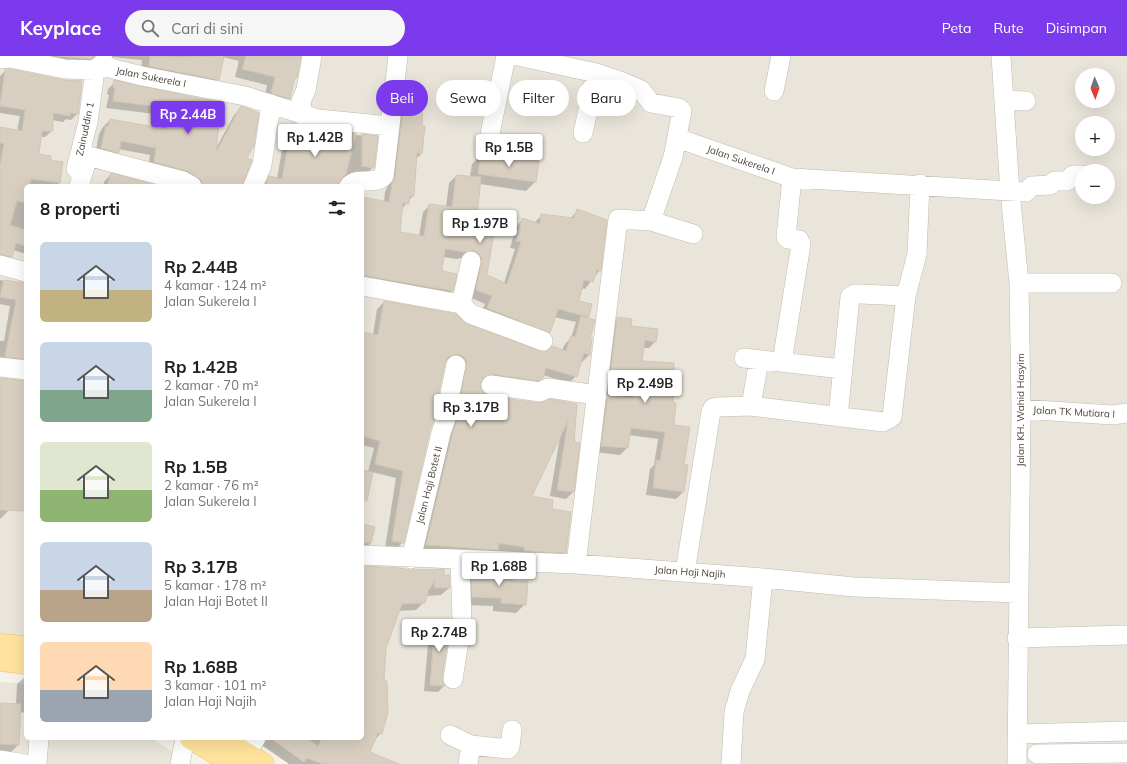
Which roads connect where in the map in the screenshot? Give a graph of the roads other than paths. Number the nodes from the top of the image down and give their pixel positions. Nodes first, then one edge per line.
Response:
1 (312, 56) edge
2 (398, 56) edge
3 (506, 56) edge
4 (518, 56) edge
5 (781, 56) edge
6 (1001, 56) edge
7 (0, 59) edge
8 (102, 64) edge
9 (596, 74) junction
10 (774, 91) dead end
11 (1004, 100) junction
12 (1026, 100) dead end
13 (271, 104) junction
14 (302, 115) junction
15 (390, 126) junction
16 (584, 133) dead end
17 (490, 134) dead end
18 (677, 138) junction
19 (1075, 175) edge
20 (792, 178) junction
21 (72, 184) edge
22 (79, 184) edge
23 (188, 184) edge
24 (254, 184) edge
25 (353, 184) edge
26 (920, 184) junction
27 (1010, 192) junction
28 (650, 221) junction
29 (693, 234) dead end
30 (471, 261) dead end
31 (0, 265) edge
32 (24, 271) edge
33 (1112, 282) dead end
34 (1019, 283) junction
35 (364, 286) edge
36 (906, 296) junction
37 (461, 304) junction
38 (543, 341) dead end
39 (782, 362) junction
40 (456, 365) dead end
41 (0, 367) edge
42 (842, 369) junction
43 (24, 370) edge
44 (491, 385) dead end
45 (596, 395) junction
46 (751, 406) junction
47 (1021, 410) junction
48 (1127, 414) edge
49 (838, 417) junction
50 (364, 555) edge
51 (411, 559) junction
52 (460, 560) junction
53 (576, 564) junction
54 (685, 572) junction
55 (763, 578) junction
56 (1018, 593) junction
57 (1127, 635) edge
58 (1018, 638) junction
59 (0, 645) edge
60 (24, 647) edge
61 (0, 660) edge
62 (24, 663) edge
63 (453, 679) dead end
64 (512, 730) dead end
65 (1127, 731) edge
66 (1038, 733) junction
67 (1018, 734) junction
68 (450, 735) dead end
69 (39, 740) edge
70 (185, 740) edge
71 (198, 740) edge
72 (224, 740) edge
73 (471, 745) junction
74 (1127, 753) edge
75 (250, 755) edge
76 (1037, 759) edge
77 (0, 760) edge
78 (25, 764) edge
79 (37, 764) edge
80 (180, 764) edge
81 (468, 764) edge
82 (731, 764) edge
83 (1017, 764) edge

1 - 14 street
2 - 15 street
3 - 17 street
4 - 9 street
5 - 10 street
6 - 11 street, Jalan KH. Wahid Hasyim
7 - 8 street, Jalan Sukerela I
8 - 13 street, Jalan Sukerela I
8 - 21 street, Zainuddin 1
9 - 16 street
9 - 18 street
11 - 12 street
11 - 27 street, Jalan KH. Wahid Hasyim
13 - 14 street, Jalan Sukerela I
13 - 24 street
14 - 15 street, Jalan Sukerela I
15 - 25 street
18 - 20 street, Jalan Sukerela I
18 - 28 street
19 - 27 street, Jalan Sukerela I
20 - 26 street, Jalan Sukerela I
20 - 39 street
22 - 23 street, Zainuddin 1
26 - 27 street, Jalan Sukerela I
26 - 36 street
27 - 34 street, Jalan KH. Wahid Hasyim
28 - 29 street
28 - 45 street
30 - 37 street
31 - 32 street
33 - 34 street
34 - 47 street, Jalan KH. Wahid Hasyim
35 - 37 street
36 - 42 street
36 - 49 street
37 - 38 street
39 - 42 street
39 - 46 street
40 - 51 street, Jalan Haji Botet II
41 - 43 street
42 - 49 street
44 - 45 street
45 - 53 street
46 - 49 street
46 - 54 street
47 - 48 street, Jalan TK Mutiara I
47 - 56 street, Jalan KH. Wahid Hasyim
50 - 51 street, Jalan Haji Najih
51 - 52 street, Jalan Haji Najih
52 - 53 street, Jalan Haji Najih
52 - 63 street
53 - 54 street, Jalan Haji Najih
54 - 55 street, Jalan Haji Najih
55 - 56 street, Jalan Haji Najih
55 - 82 street
56 - 58 street, Jalan KH. Wahid Hasyim
57 - 58 street
58 - 67 street, Jalan KH. Wahid Hasyim
59 - 60 main road
61 - 62 main road
64 - 73 street
65 - 66 street
66 - 67 street
66 - 76 street
67 - 83 street, Jalan KH. Wahid Hasyim
68 - 73 street
69 - 79 street
70 - 80 street
71 - 75 main road
72 - 75 main road
73 - 81 street
74 - 76 street
77 - 78 street

